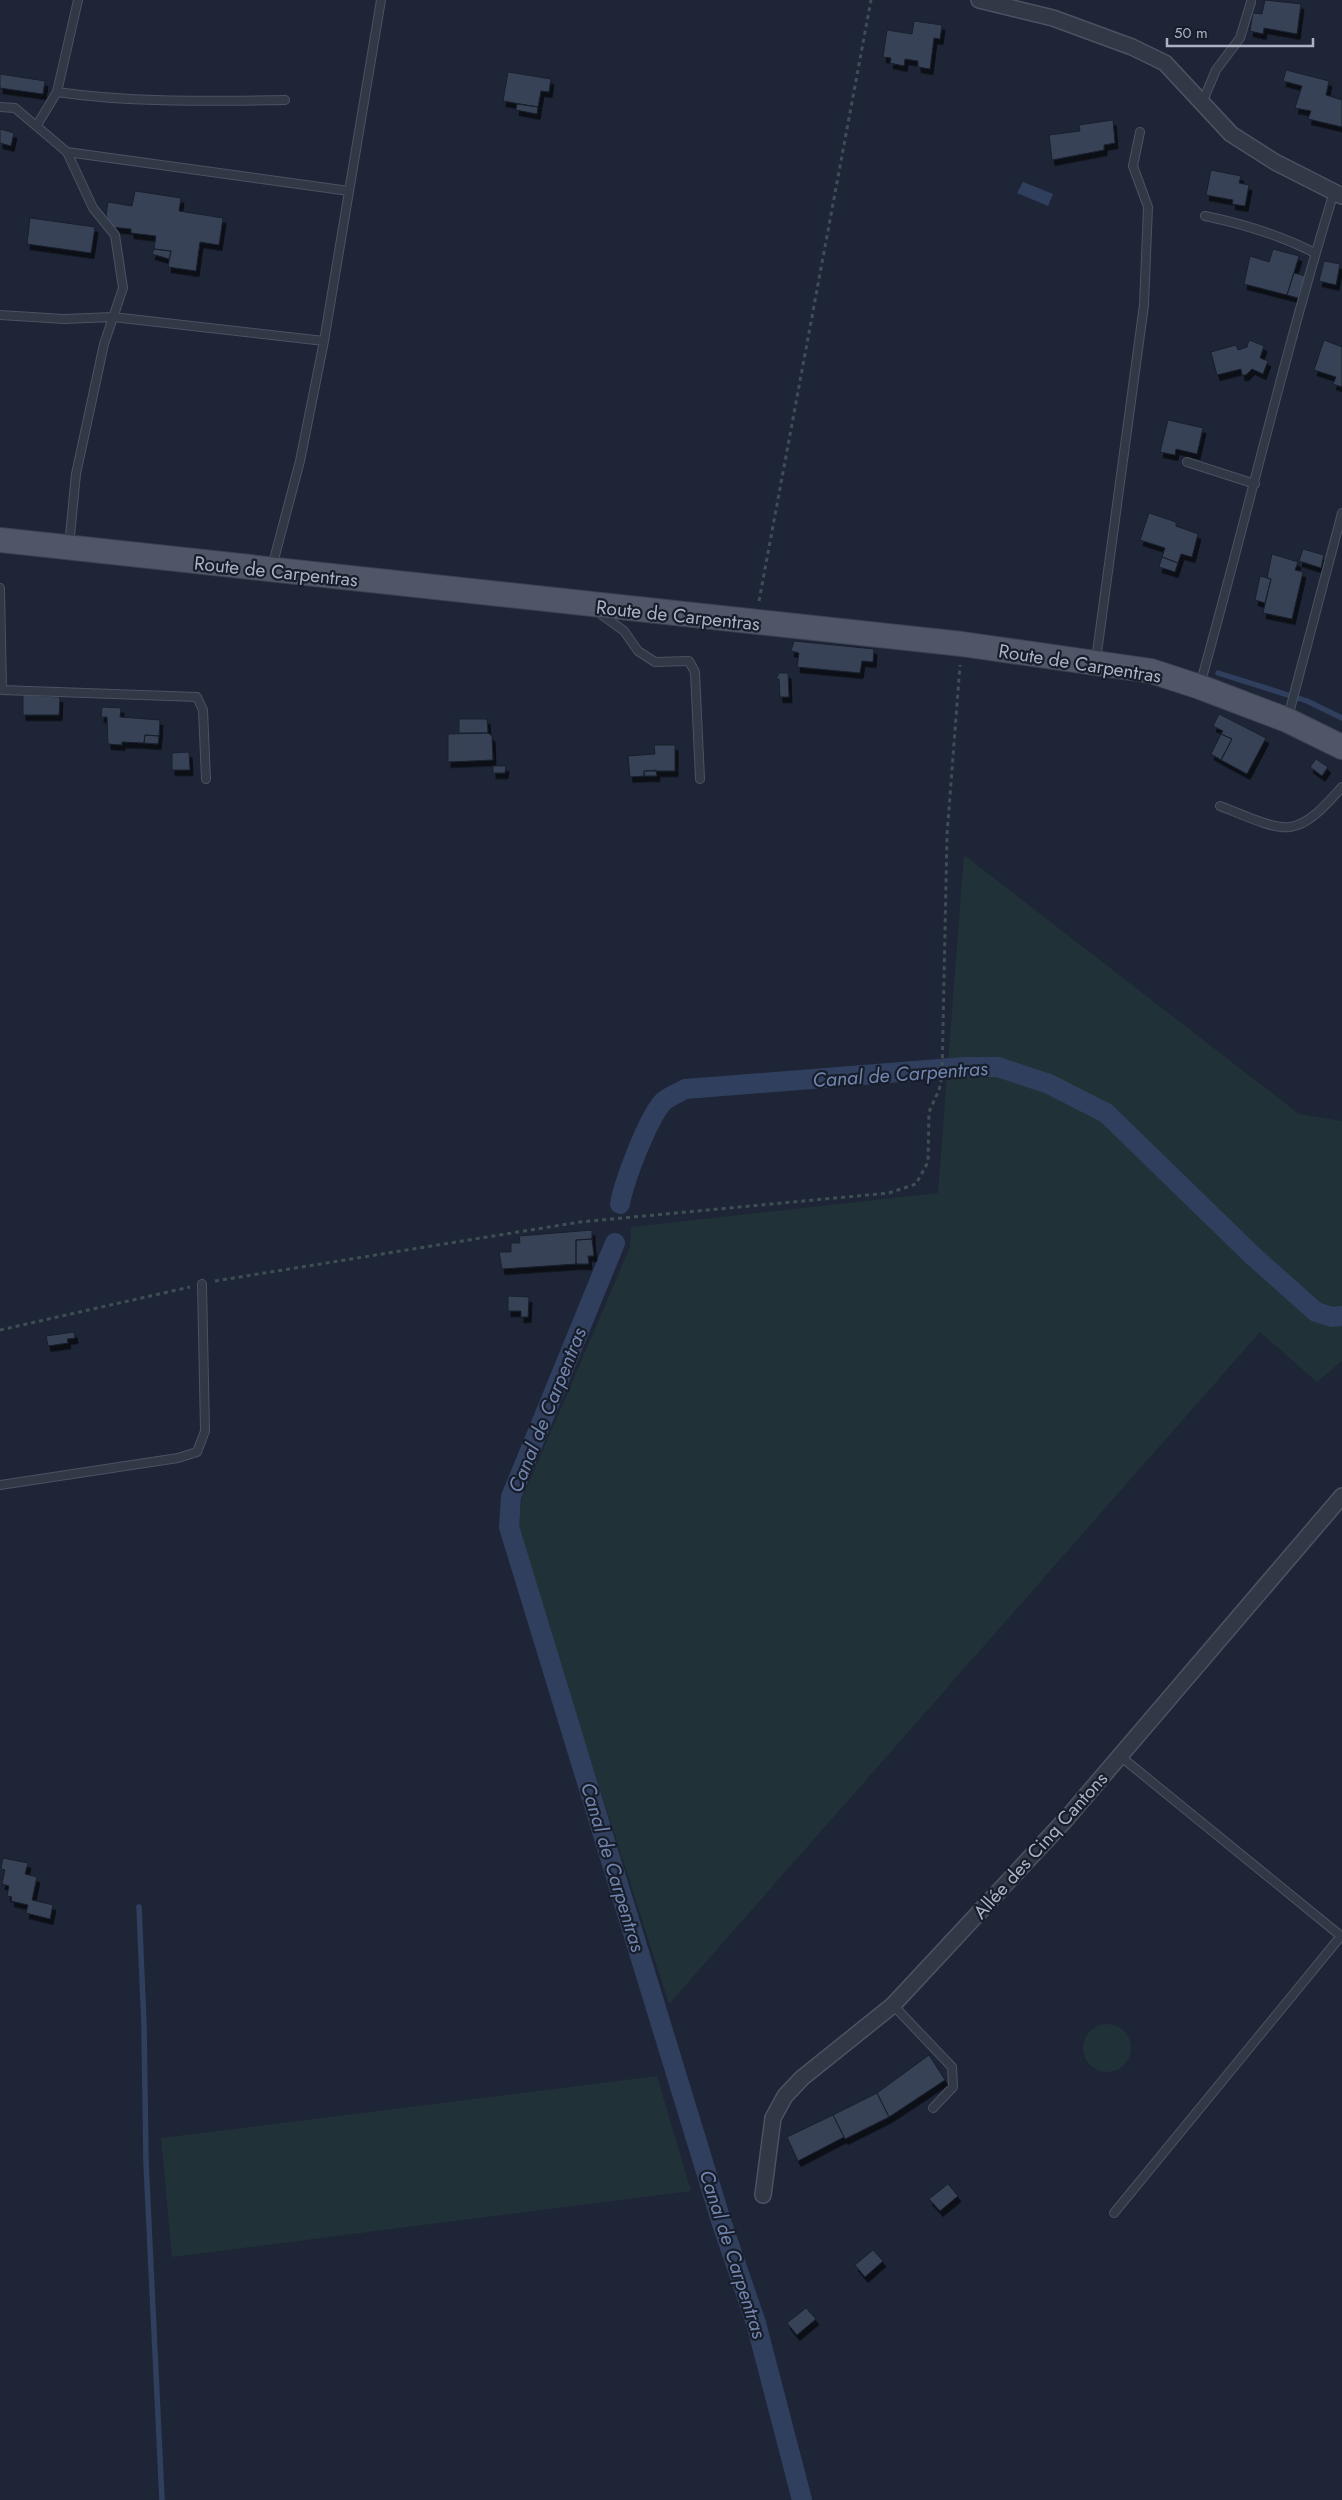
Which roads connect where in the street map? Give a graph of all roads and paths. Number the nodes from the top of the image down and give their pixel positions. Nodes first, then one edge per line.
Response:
1 (78, 0) edge
2 (381, 0) edge
3 (871, 0) edge
4 (979, 0) edge
5 (1251, 2) dead end
6 (57, 92) junction
7 (285, 100) dead end
8 (1202, 103) junction
9 (0, 106) edge
10 (37, 125) junction
11 (1140, 132) dead end
12 (67, 152) junction
13 (349, 191) junction
14 (1338, 194) edge
15 (1205, 216) dead end
16 (1315, 253) junction
17 (0, 315) edge
18 (113, 317) junction
19 (324, 341) junction
20 (1187, 462) dead end
21 (1255, 484) junction
22 (1342, 513) edge
23 (0, 540) edge
24 (69, 548) junction
25 (271, 570) junction
26 (0, 588) edge
27 (589, 605) junction
28 (755, 623) junction
29 (962, 644) junction
30 (1096, 662) junction
31 (1200, 687) junction
32 (1287, 720) junction
33 (1342, 747) edge
34 (206, 779) dead end
35 (700, 779) dead end
36 (1342, 787) edge
37 (1220, 806) dead end
38 (202, 1284) junction
39 (0, 1330) edge
40 (0, 1485) edge
41 (1342, 1496) edge
42 (1120, 1756) junction
43 (1341, 1936) edge
44 (893, 2005) junction
45 (933, 2108) dead end
46 (763, 2195) dead end
47 (1114, 2213) dead end

1 - 6 lane
2 - 13 lane
3 - 28 path
4 - 8 street
5 - 8 lane
6 - 7 lane
6 - 10 lane
8 - 14 street
9 - 10 lane
10 - 12 lane
11 - 30 lane
12 - 13 lane
12 - 18 lane
13 - 19 lane
14 - 16 lane
15 - 16 lane
16 - 21 lane
17 - 18 lane
18 - 19 lane
18 - 24 lane
19 - 25 lane
20 - 21 lane
21 - 31 lane
22 - 32 lane
23 - 24 main road, Route de Carpentras
24 - 25 main road, Route de Carpentras
25 - 27 main road, Route de Carpentras
26 - 34 lane
27 - 28 main road, Route de Carpentras
27 - 35 lane
28 - 29 main road, Route de Carpentras
29 - 30 main road, Route de Carpentras
29 - 38 path
30 - 31 main road, Route de Carpentras
31 - 32 main road, Route de Carpentras
32 - 33 main road, Route de Carpentras
36 - 37 lane
38 - 39 path
38 - 40 lane
41 - 42 street, Allée des Cinq Cantons
42 - 43 lane
42 - 44 street, Allée des Cinq Cantons
43 - 47 lane
44 - 45 lane
44 - 46 street, Allée des Cinq Cantons

